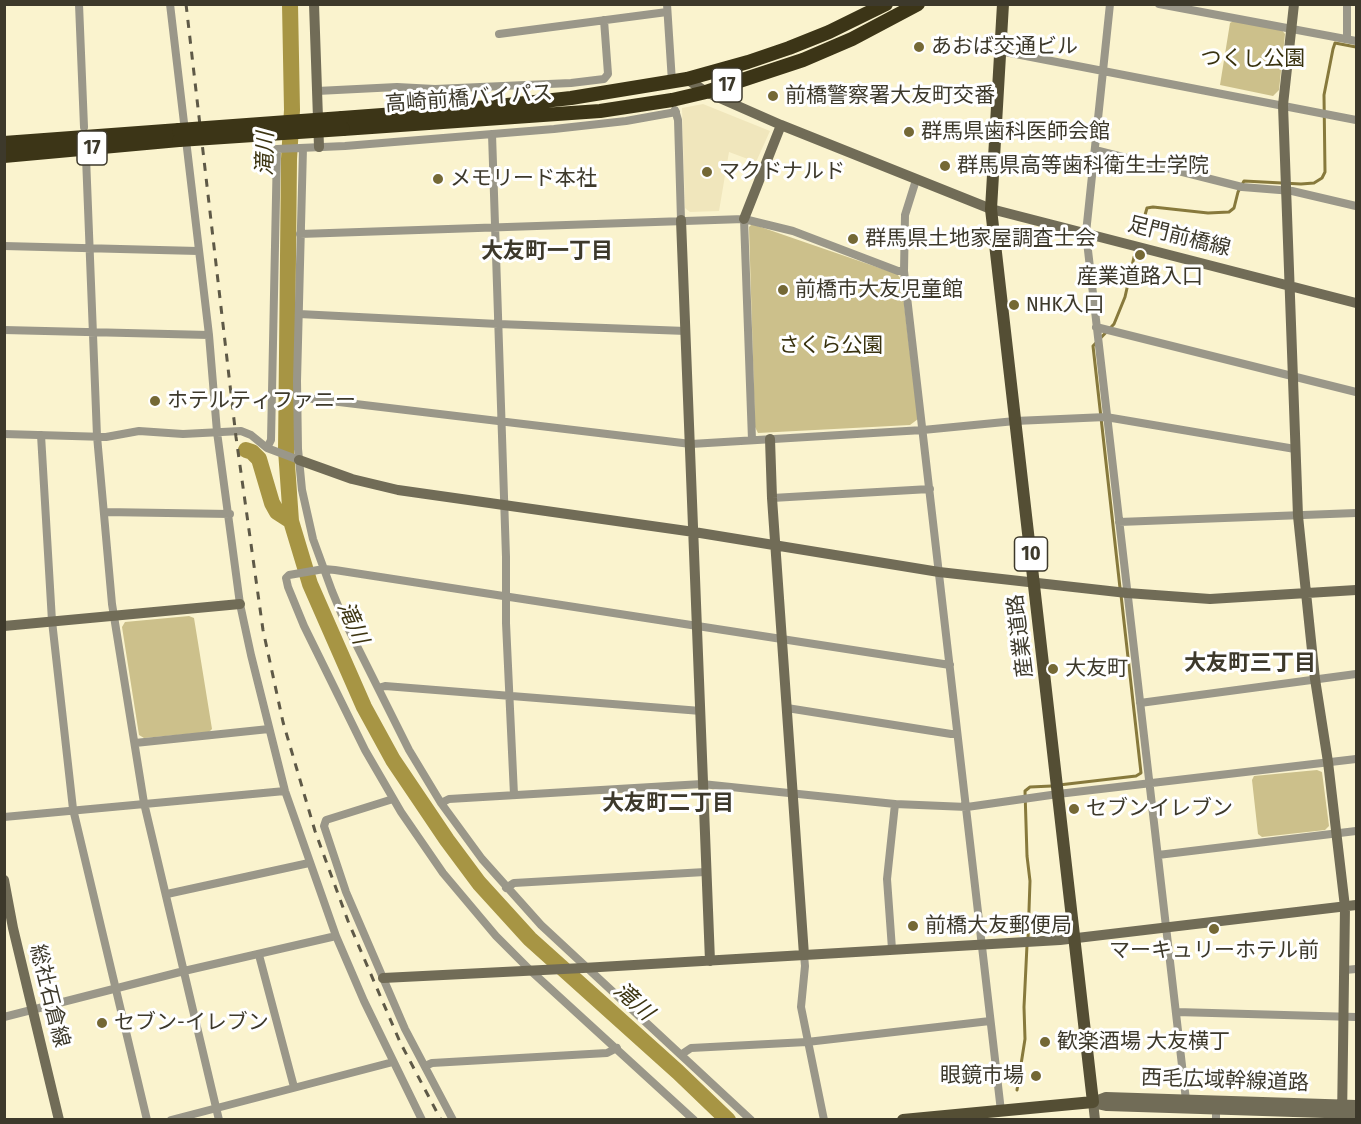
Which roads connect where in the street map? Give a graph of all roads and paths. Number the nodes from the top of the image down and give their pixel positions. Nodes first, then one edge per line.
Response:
1 (79, 4) edge
2 (170, 4) edge
3 (314, 4) edge
4 (885, 4) edge
5 (918, 4) edge
6 (1003, 4) edge
7 (1110, 4) edge
8 (1159, 4) edge
9 (1294, 4) edge
10 (1347, 4) edge
11 (667, 8) edge
12 (604, 20) junction
13 (1291, 29) junction
14 (499, 34) dead end
15 (1347, 39) junction
16 (1356, 41) edge
17 (1000, 51) junction
18 (1103, 72) junction
19 (687, 79) junction
20 (672, 82) junction
21 (317, 91) junction
22 (706, 92) junction
23 (1283, 105) junction
24 (674, 106) junction
25 (1356, 120) edge
26 (342, 123) junction
27 (781, 124) junction
28 (84, 127) dead end
29 (492, 134) junction
30 (179, 135) junction
31 (4, 143) edge
32 (320, 147) junction
33 (301, 148) junction
34 (1095, 150) junction
35 (4, 156) edge
36 (86, 157) dead end
37 (916, 180) junction
38 (1286, 191) junction
39 (1356, 206) edge
40 (991, 209) junction
41 (744, 219) junction
42 (681, 220) junction
43 (494, 227) junction
44 (1086, 233) junction
45 (300, 234) junction
46 (4, 246) edge
47 (89, 249) junction
48 (198, 251) junction
49 (904, 271) junction
50 (1288, 285) junction
51 (1356, 303) edge
52 (299, 314) junction
53 (498, 324) junction
54 (1096, 327) junction
55 (4, 330) edge
56 (687, 331) junction
57 (93, 332) junction
58 (209, 335) junction
59 (1292, 376) junction
60 (1356, 392) edge
61 (297, 397) junction
62 (1106, 417) junction
63 (1015, 421) junction
64 (501, 422) junction
65 (923, 430) junction
66 (217, 432) junction
67 (4, 434) edge
68 (41, 435) junction
69 (97, 436) junction
70 (770, 439) junction
71 (752, 440) junction
72 (690, 444) junction
73 (267, 448) junction
74 (1295, 449) junction
75 (297, 460) junction
76 (930, 489) junction
77 (772, 498) junction
78 (504, 503) junction
79 (104, 512) junction
80 (1356, 513) edge
81 (230, 514) junction
82 (1298, 516) junction
83 (1119, 522) junction
84 (694, 532) junction
85 (776, 545) junction
86 (322, 570) junction
87 (939, 572) junction
88 (1034, 583) junction
89 (1356, 590) edge
90 (1306, 592) junction
91 (1127, 593) junction
92 (506, 595) junction
93 (240, 604) junction
94 (115, 615) junction
95 (52, 621) junction
96 (697, 624) junction
97 (4, 626) edge
98 (782, 638) junction
99 (950, 665) junction
100 (1356, 674) edge
101 (1315, 679) junction
102 (378, 688) junction
103 (509, 696) junction
104 (1140, 703) junction
105 (788, 708) junction
106 (701, 711) junction
107 (269, 729) junction
108 (957, 734) junction
109 (135, 742) junction
110 (1356, 759) edge
111 (1328, 762) junction
112 (1149, 783) junction
113 (702, 784) junction
114 (285, 791) junction
115 (792, 792) junction
116 (1058, 794) junction
117 (514, 795) junction
118 (393, 799) junction
119 (144, 803) junction
120 (441, 803) junction
121 (895, 804) junction
122 (967, 807) junction
123 (73, 809) junction
124 (4, 817) edge
125 (1356, 831) edge
126 (1337, 834) junction
127 (1158, 855) junction
128 (309, 863) junction
129 (705, 872) junction
130 (4, 880) edge
131 (506, 888) junction
132 (166, 894) junction
133 (1351, 906) edge
134 (1166, 928) junction
135 (336, 936) junction
136 (1074, 938) junction
137 (982, 944) junction
138 (892, 949) junction
139 (259, 955) junction
140 (804, 955) junction
141 (710, 961) junction
142 (586, 968) junction
143 (1351, 969) edge
144 (536, 970) junction
145 (184, 971) junction
146 (383, 978) junction
147 (116, 988) junction
148 (33, 1010) junction
149 (1176, 1012) junction
150 (4, 1017) edge
151 (1343, 1017) junction
152 (1356, 1017) edge
153 (990, 1021) junction
154 (807, 1042) junction
155 (617, 1048) junction
156 (682, 1054) junction
157 (393, 1062) junction
158 (425, 1066) junction
159 (294, 1087) junction
160 (1186, 1100) junction
161 (1093, 1102) junction
162 (1356, 1106) edge
163 (216, 1107) junction
164 (1001, 1111) junction
165 (1342, 1113) edge
166 (1216, 1114) edge
167 (1356, 1114) edge
168 (692, 1118) edge
169 (59, 1119) edge
170 (147, 1119) edge
171 (171, 1119) edge
172 (219, 1119) edge
173 (422, 1119) edge
174 (453, 1119) edge
175 (751, 1119) edge
176 (824, 1119) edge
177 (903, 1119) edge
178 (1095, 1119) edge

1 - 28 street
2 - 48 street
3 - 21 street
4 - 19 highway, 高崎前橋バイパス / 17
5 - 22 highway, 高崎前橋バイパス / 17
6 - 17 main road, 産業道路 / 10
7 - 18 street
8 - 13 street
9 - 13 street
10 - 15 street
11 - 12 street
11 - 20 street
12 - 14 street
12 - 21 street
13 - 15 street
13 - 23 street
15 - 16 street
17 - 18 street
17 - 40 main road, 産業道路 / 10
18 - 23 street
18 - 34 street
19 - 20 highway, 高崎前橋バイパス / 17
19 - 22 street, 足門前橋線
20 - 26 highway, 高崎前橋バイパス / 17
21 - 32 street
22 - 24 highway, 高崎前橋バイパス / 17
22 - 27 street, 足門前橋線
23 - 25 street
23 - 38 street
24 - 26 highway, 高崎前橋バイパス / 17
24 - 29 street
24 - 42 street
26 - 30 highway, 高崎前橋バイパス / 17, bridge
27 - 37 street, 足門前橋線
27 - 41 street
29 - 32 street
29 - 43 street
30 - 31 highway, 高崎前橋バイパス / 17
30 - 35 highway, 高崎前橋バイパス / 17
32 - 33 street
33 - 45 street
33 - 73 street
34 - 38 street
34 - 44 street
36 - 47 street
37 - 40 street, 足門前橋線
37 - 49 street
38 - 39 street
38 - 50 street
40 - 44 street, 足門前橋線
40 - 63 main road, 産業道路 / 10
41 - 42 street
41 - 49 street
41 - 71 street
42 - 43 street
42 - 56 street
43 - 45 street
43 - 53 street
44 - 50 street, 足門前橋線
44 - 54 street
45 - 52 street
46 - 47 street
47 - 48 street
47 - 57 street
48 - 58 street
49 - 65 street
50 - 51 street, 足門前橋線
50 - 59 street
52 - 53 street
52 - 61 street
53 - 56 street
53 - 64 street
54 - 59 street
54 - 62 street
55 - 57 street
56 - 72 street
57 - 58 street
57 - 69 street
58 - 66 street
59 - 60 street
59 - 74 street
61 - 64 street
61 - 75 street
62 - 63 street
62 - 74 street
62 - 83 street
63 - 65 street
63 - 88 main road, 産業道路 / 10
64 - 72 street
64 - 78 street
65 - 70 street
65 - 76 street
66 - 69 street
66 - 73 street
66 - 81 street
67 - 68 street
68 - 69 street
68 - 95 street
69 - 79 street
70 - 71 street
70 - 77 street
71 - 72 street
72 - 84 street
73 - 75 street
74 - 82 street
75 - 78 street
75 - 86 street
76 - 77 street
76 - 87 street
77 - 85 street
78 - 84 street
78 - 92 street
79 - 81 street
79 - 94 street
80 - 82 street
81 - 93 street
82 - 83 street
82 - 90 street
83 - 91 street
84 - 85 street
84 - 96 street
85 - 87 street
85 - 98 street
86 - 92 street
86 - 102 street
86 - 118 street
87 - 88 street
87 - 99 street
88 - 91 street
88 - 116 main road, 産業道路 / 10
89 - 90 street
90 - 91 street
90 - 101 street
91 - 104 street
92 - 96 street
92 - 103 street
93 - 94 street
93 - 107 street
94 - 95 street
94 - 109 street
95 - 97 street
95 - 123 street
96 - 98 street
96 - 106 street
98 - 99 street
98 - 105 street
99 - 108 street
100 - 101 street
101 - 104 street
101 - 111 street
102 - 103 street
102 - 120 street
103 - 106 street
103 - 117 street
104 - 112 street
105 - 108 street
105 - 115 street
106 - 113 street
107 - 109 street
107 - 114 street
108 - 122 street
109 - 119 street
110 - 111 street
111 - 112 street
111 - 126 street
112 - 116 street
112 - 127 street
113 - 115 street
113 - 117 street
113 - 129 street
114 - 119 street
114 - 128 street
115 - 121 street
115 - 140 street
116 - 122 street
116 - 136 main road, 産業道路 / 10
117 - 120 street
118 - 144 street
118 - 146 street
119 - 123 street
119 - 132 street
120 - 131 street
121 - 122 street
121 - 138 street
122 - 137 street
123 - 124 street
123 - 147 street
125 - 126 street
126 - 127 street
126 - 133 street
127 - 134 street
128 - 132 street
128 - 135 street
129 - 131 street
129 - 141 street
130 - 148 street, 総社石倉線
131 - 142 street
132 - 145 street
133 - 134 street
133 - 143 street
134 - 136 street
134 - 149 street
135 - 139 street
135 - 157 street
136 - 137 street
136 - 161 main road, 産業道路 / 10
137 - 138 street
137 - 153 street
138 - 140 street
139 - 145 street
139 - 159 street
140 - 141 street
140 - 154 street
141 - 142 street
142 - 144 street
142 - 156 street
143 - 151 street
144 - 146 street
144 - 155 street
145 - 147 street
145 - 163 street
146 - 158 street
147 - 148 street
147 - 170 street
148 - 150 street
148 - 169 street, 総社石倉線
149 - 151 street
149 - 160 street
151 - 152 street
151 - 165 street
153 - 154 street
153 - 164 street
154 - 156 street
154 - 176 street
155 - 158 street
155 - 168 street
156 - 175 street
157 - 159 street
157 - 173 street
158 - 174 street
159 - 163 street
160 - 161 street, 西毛広域幹線道路
160 - 165 street, 西毛広域幹線道路
161 - 164 main road, 西毛広域幹線道路
161 - 166 street, 西毛広域幹線道路
161 - 178 street, 産業道路
162 - 165 street, 西毛広域幹線道路
163 - 171 street
163 - 172 street
164 - 177 main road, 西毛広域幹線道路
165 - 166 street, 西毛広域幹線道路
165 - 167 street, 西毛広域幹線道路

